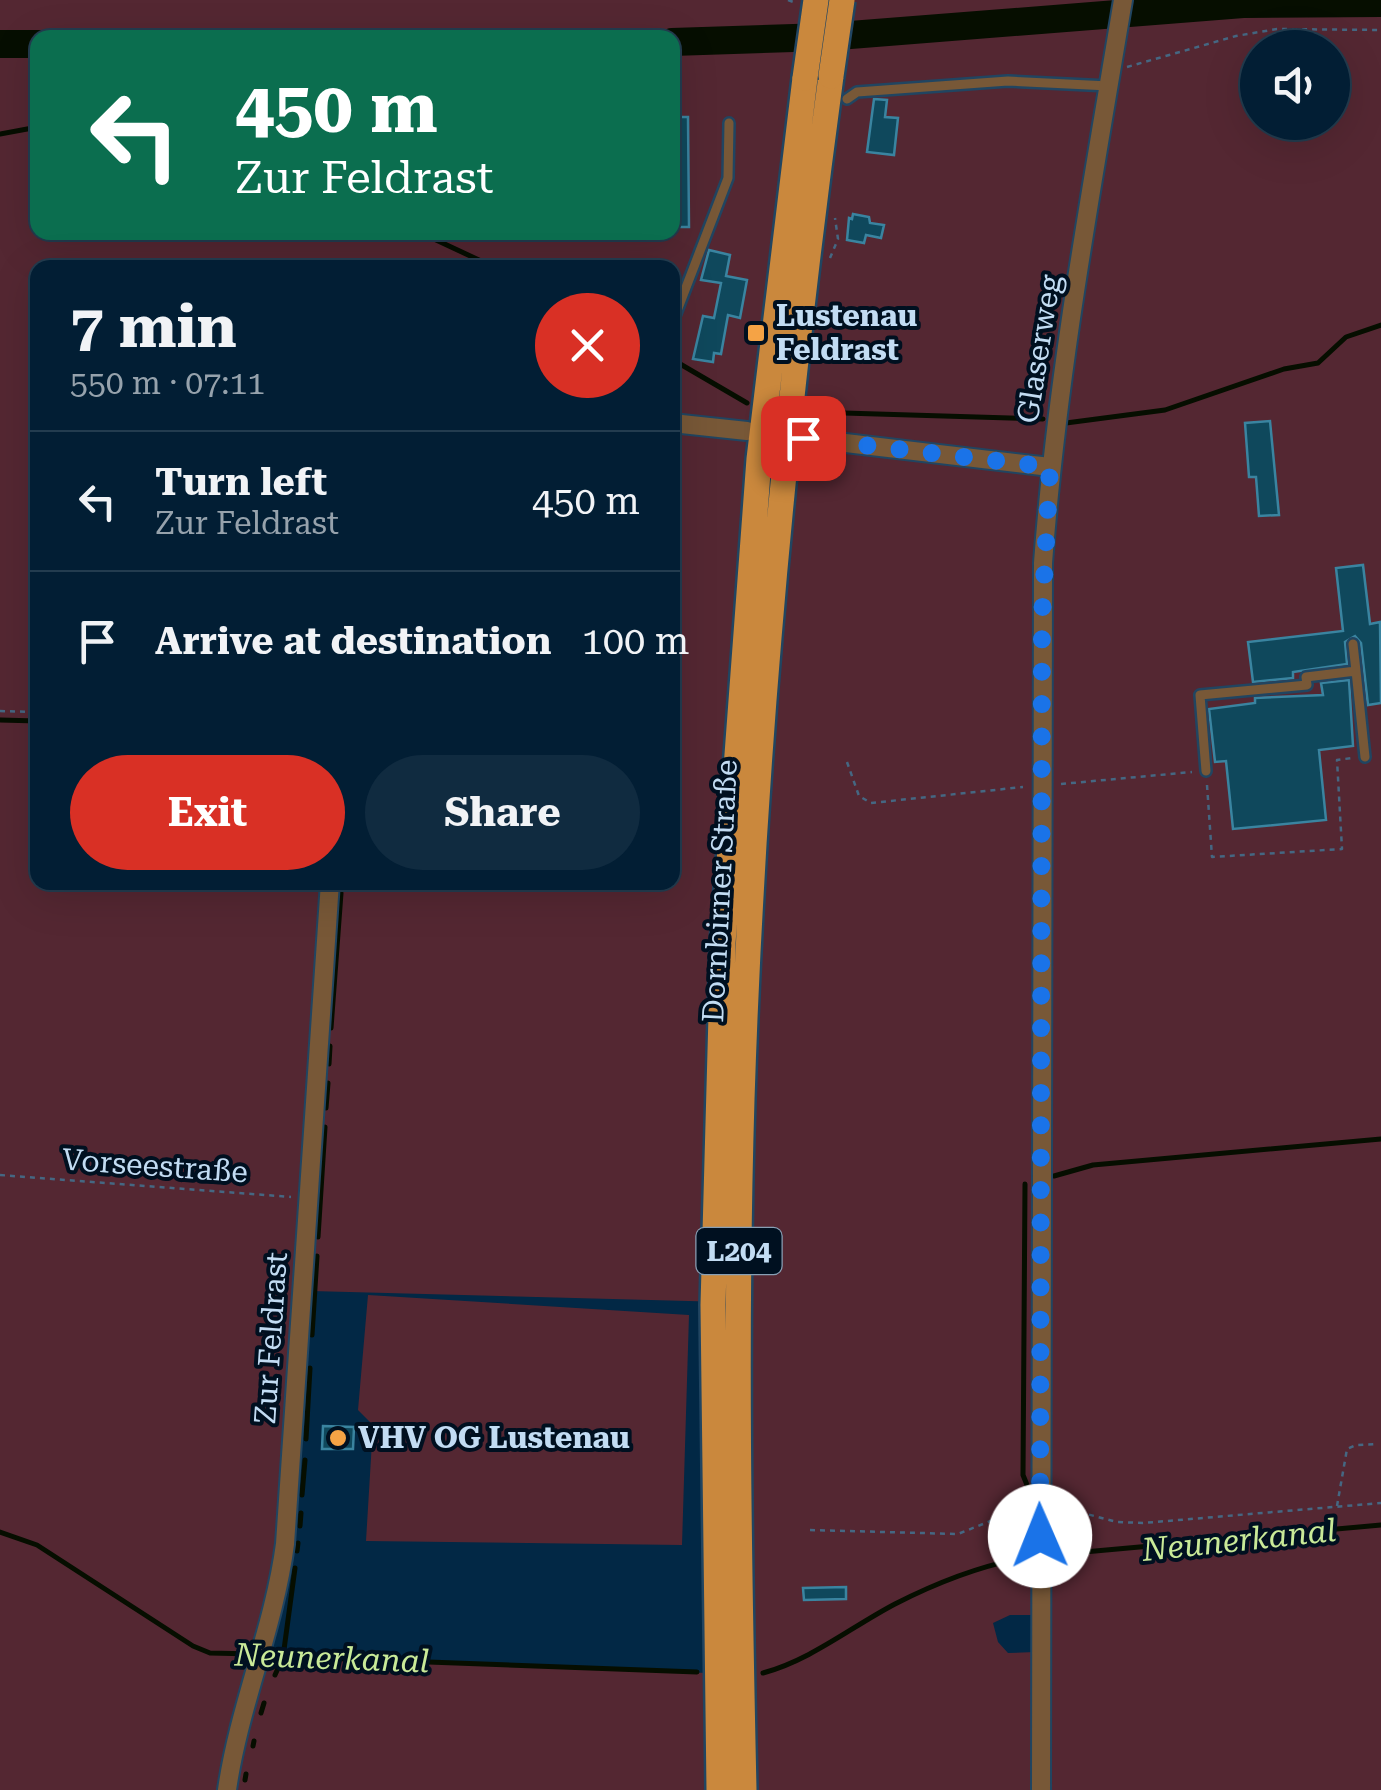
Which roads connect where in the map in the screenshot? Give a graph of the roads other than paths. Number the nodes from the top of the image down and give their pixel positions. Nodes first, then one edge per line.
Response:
1 (816, 0) edge
2 (842, 0) edge
3 (1123, 0) edge
4 (1112, 70) junction
5 (847, 99) dead end
6 (729, 123) dead end
7 (680, 303) edge
8 (680, 423) edge
9 (747, 431) dead end
10 (803, 438) dead end
11 (1050, 467) junction
12 (1353, 644) dead end
13 (1356, 671) junction
14 (1365, 757) road end
15 (1206, 771) road end
16 (329, 890) edge
17 (227, 1790) edge
18 (719, 1790) edge
19 (744, 1790) edge
20 (1041, 1790) edge

1 - 18 main road, Dornbirner Straße / L204, bridge
2 - 19 main road, Dornbirner Straße / L204, bridge
3 - 4 street, Glaserweg
4 - 5 lane
4 - 11 street, Glaserweg
6 - 7 lane
8 - 9 street
10 - 11 street
11 - 20 street, Glaserweg
12 - 13 lane
13 - 14 lane
13 - 15 lane
16 - 17 street, Zur Feldrast

